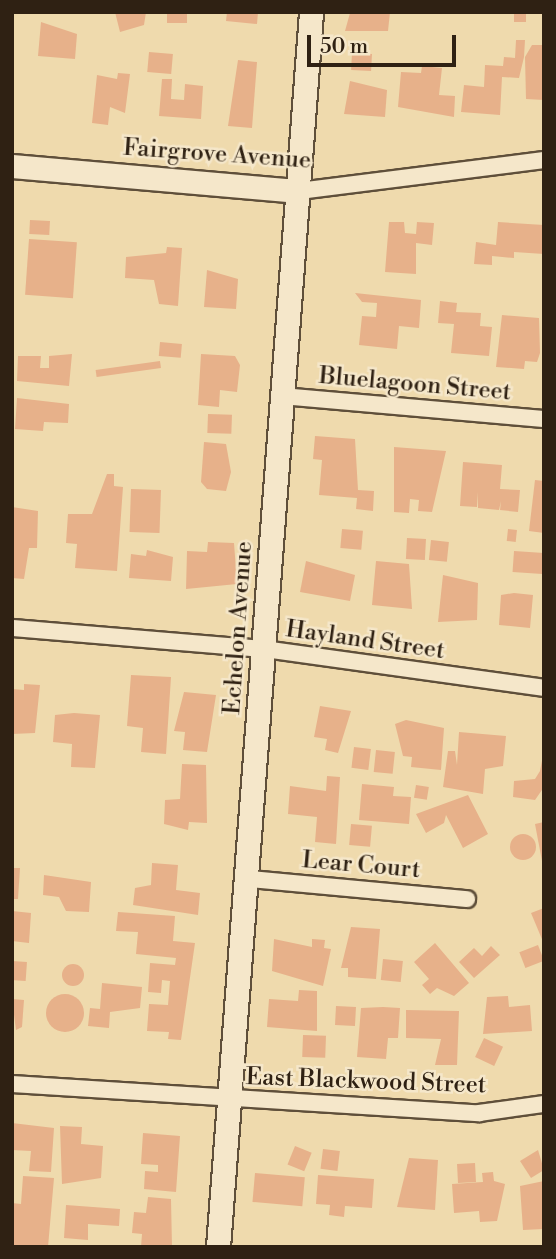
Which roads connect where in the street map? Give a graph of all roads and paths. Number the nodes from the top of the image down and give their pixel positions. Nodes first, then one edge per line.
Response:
1 (311, 12) edge
2 (544, 160) edge
3 (12, 166) edge
4 (299, 191) junction
5 (282, 396) junction
6 (544, 418) edge
7 (12, 628) edge
8 (264, 649) junction
9 (544, 688) edge
10 (250, 878) junction
11 (467, 899) dead end
12 (12, 1084) edge
13 (228, 1099) junction
14 (544, 1104) edge
15 (218, 1247) edge

1 - 4 street, Echelon Avenue
2 - 4 street, Fairgrove Avenue
3 - 4 street, Fairgrove Avenue
4 - 5 street, Echelon Avenue
5 - 6 street, Bluelagoon Street
5 - 8 street, Echelon Avenue
7 - 8 street, Hayland Street
8 - 9 street, Hayland Street
8 - 10 street, Echelon Avenue
10 - 11 street, Lear Court
10 - 13 street, Echelon Avenue
12 - 13 street, East Blackwood Street
13 - 14 street, East Blackwood Street
13 - 15 street, Echelon Avenue

